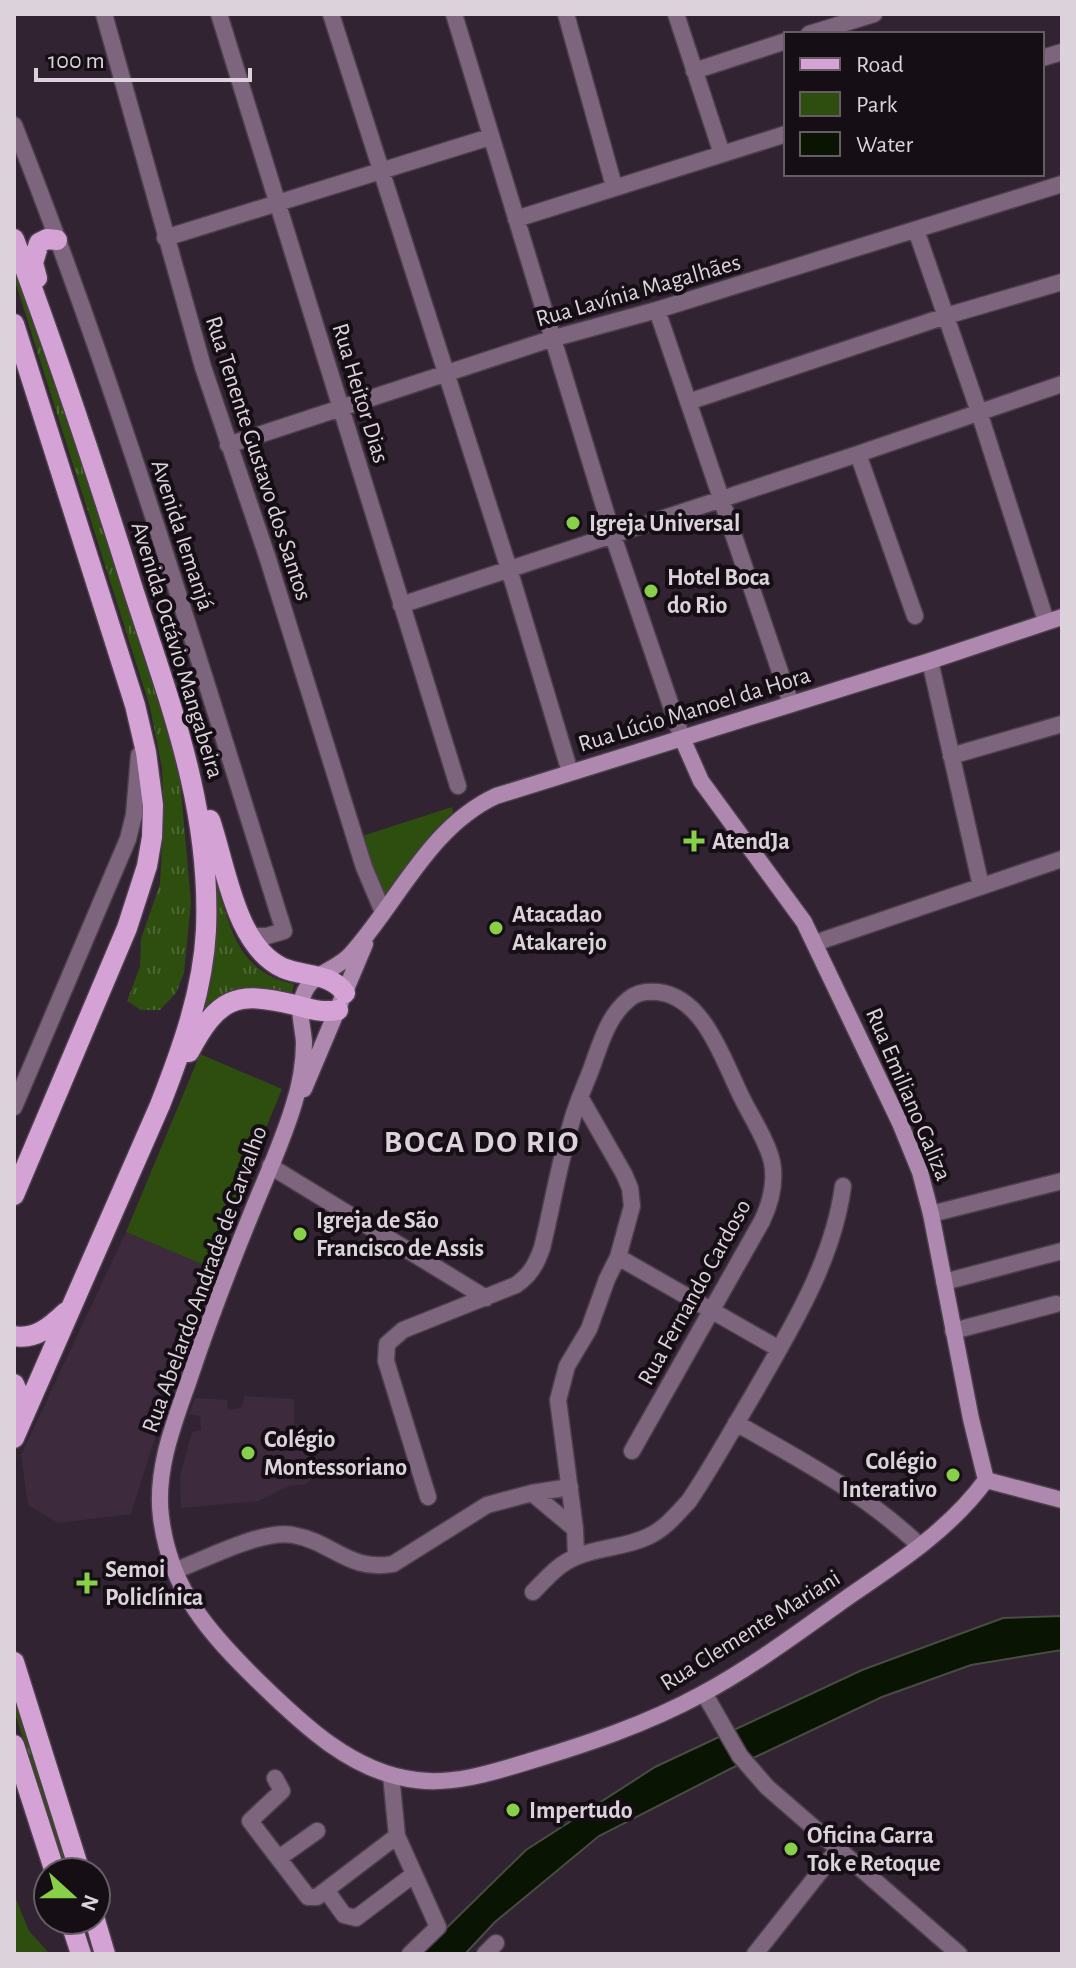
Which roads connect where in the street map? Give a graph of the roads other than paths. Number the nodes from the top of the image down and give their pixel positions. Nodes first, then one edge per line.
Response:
1 (104, 14) edge
2 (219, 14) edge
3 (331, 14) edge
4 (454, 14) edge
5 (566, 14) edge
6 (676, 14) edge
7 (874, 14) edge
8 (816, 32) edge
9 (784, 42) edge
10 (694, 71) junction
11 (14, 125) edge
12 (784, 135) edge
13 (490, 137) junction
14 (722, 154) junction
15 (380, 172) junction
16 (1062, 184) edge
17 (614, 186) junction
18 (277, 205) junction
19 (516, 219) junction
20 (916, 230) junction
21 (165, 238) junction
22 (14, 239) edge
23 (57, 240) junction
24 (1062, 282) edge
25 (657, 310) junction
26 (946, 316) junction
27 (14, 324) edge
28 (46, 325) junction
29 (551, 339) junction
30 (445, 373) junction
31 (1062, 384) edge
32 (688, 402) junction
33 (340, 406) junction
34 (979, 412) junction
35 (228, 445) junction
36 (858, 454) junction
37 (720, 500) junction
38 (613, 536) junction
39 (509, 569) junction
40 (401, 605) junction
41 (915, 616) dead end
42 (1054, 619) edge
43 (930, 661) junction
44 (791, 704) junction
45 (135, 705) junction
46 (1062, 724) edge
47 (682, 738) junction
48 (951, 756) junction
49 (188, 760) junction
50 (570, 772) junction
51 (458, 786) dead end
52 (1062, 859) edge
53 (981, 886) junction
54 (383, 912) junction
55 (372, 928) junction
56 (250, 936) junction
57 (815, 943) junction
58 (316, 977) junction
59 (342, 1001) junction
60 (300, 1006) junction
61 (580, 1097) junction
62 (160, 1105) junction
63 (293, 1106) junction
64 (14, 1107) edge
65 (270, 1166) junction
66 (1062, 1181) edge
67 (843, 1186) dead end
68 (14, 1195) edge
69 (931, 1214) junction
70 (1062, 1251) edge
71 (618, 1257) junction
72 (944, 1282) junction
73 (486, 1298) junction
74 (1056, 1304) dead end
75 (69, 1309) junction
76 (712, 1310) junction
77 (953, 1331) junction
78 (14, 1336) edge
79 (779, 1349) junction
80 (14, 1384) edge
81 (736, 1423) junction
82 (17, 1430) edge
83 (632, 1451) dead end
84 (986, 1480) junction
85 (570, 1487) junction
86 (532, 1493) junction
87 (428, 1497) dead end
88 (1062, 1500) edge
89 (160, 1516) joint
90 (575, 1529) junction
91 (920, 1546) junction
92 (576, 1556) junction
93 (174, 1571) junction
94 (533, 1592) dead end
95 (14, 1662) edge
96 (704, 1693) junction
97 (14, 1745) edge
98 (391, 1775) junction
99 (275, 1778) dead end
100 (317, 1831) dead end
101 (397, 1836) junction
102 (838, 1849) junction
103 (50, 1856) edge
104 (75, 1856) edge
105 (279, 1858) junction
106 (413, 1875) junction
107 (326, 1890) junction
108 (410, 1954) edge
109 (755, 1954) edge
110 (959, 1954) edge

1 - 21 street, Rua Tenente Gustavo dos Santos
2 - 18 street, Rua Heitor Dias
3 - 15 street
4 - 13 street
5 - 17 street
6 - 10 street
7 - 8 street
9 - 10 street
10 - 14 street
11 - 23 street, Avenida Iemanjá
12 - 14 street
13 - 15 street
13 - 19 street
14 - 17 street
15 - 18 street
15 - 30 street
16 - 20 street, Rua Lavínia Magalhães
17 - 19 street
18 - 21 street
18 - 33 street, Rua Heitor Dias
19 - 29 street
20 - 25 street, Rua Lavínia Magalhães
20 - 26 street
21 - 35 street, Rua Tenente Gustavo dos Santos
22 - 28 main road, Avenida Octávio Mangabeira
23 - 28 main road
23 - 56 street, Avenida Iemanjá
24 - 26 street
25 - 29 street, Rua Lavínia Magalhães
25 - 32 street
26 - 32 street
26 - 34 street
27 - 45 main road
28 - 49 main road, Avenida Octávio Mangabeira
29 - 30 street, Rua Lavínia Magalhães
29 - 38 street
30 - 33 street, Rua Lavínia Magalhães
30 - 39 street
31 - 34 street
32 - 37 street
33 - 35 street, Rua Lavínia Magalhães
33 - 40 street, Rua Heitor Dias
34 - 36 street
34 - 42 street
35 - 54 street, Rua Tenente Gustavo dos Santos
36 - 37 street
36 - 41 street
37 - 38 street
37 - 44 street
38 - 39 street
38 - 47 street
39 - 40 street
39 - 50 street
40 - 51 street, Rua Heitor Dias
42 - 43 street, Rua Lúcio Manoel da Hora
43 - 44 street, Rua Lúcio Manoel da Hora
43 - 48 street
44 - 47 street, Rua Lúcio Manoel da Hora
45 - 64 street
45 - 68 main road
46 - 48 street
47 - 50 street, Rua Lúcio Manoel da Hora
47 - 57 street, Rua Emiliano Galiza
48 - 53 street
49 - 56 main road
49 - 62 main road, Avenida Octávio Mangabeira
50 - 54 street, Rua Lúcio Manoel da Hora
52 - 53 street
53 - 57 street
54 - 55 street, Rua Abelardo Andrade de Carvalho
55 - 58 street, Rua Abelardo Andrade de Carvalho
55 - 59 street, Rua Abelardo Andrade de Carvalho
56 - 58 main road
57 - 69 street, Rua Emiliano Galiza
58 - 59 main road
58 - 60 street, Rua Abelardo Andrade de Carvalho
59 - 60 main road
59 - 63 street, Rua Abelardo Andrade de Carvalho
60 - 62 main road
60 - 63 street, Rua Abelardo Andrade de Carvalho
61 - 71 street
61 - 73 street, Rua Fernando Cardoso
61 - 76 street, Rua Fernando Cardoso
62 - 75 main road, Avenida Octávio Mangabeira
63 - 65 street, Rua Abelardo Andrade de Carvalho
65 - 73 street
65 - 89 street, Rua Abelardo Andrade de Carvalho
66 - 69 street
67 - 79 street
69 - 72 street, Rua Emiliano Galiza
70 - 72 street
71 - 76 street
71 - 85 street
72 - 77 street, Rua Emiliano Galiza
73 - 87 street, Rua Fernando Cardoso
74 - 77 street
75 - 78 main road
75 - 82 main road, Avenida Octávio Mangabeira
76 - 79 street
76 - 83 street, Rua Fernando Cardoso
77 - 84 street, Rua Emiliano Galiza
79 - 81 street
80 - 82 main road
81 - 91 street
81 - 92 street
84 - 88 street
84 - 91 street, Rua Clemente Mariani
85 - 86 street
85 - 90 street
86 - 90 street
86 - 93 street
89 - 93 street, Rua Clemente Mariani
90 - 92 street
91 - 96 street, Rua Clemente Mariani
92 - 94 street
93 - 98 street, Rua Clemente Mariani
95 - 104 main road
96 - 98 street, Rua Clemente Mariani
96 - 102 street
97 - 103 main road
98 - 101 street
99 - 105 street
100 - 105 street
101 - 106 street
101 - 107 street
102 - 109 street
102 - 110 street
105 - 107 street
106 - 107 street
106 - 108 street

